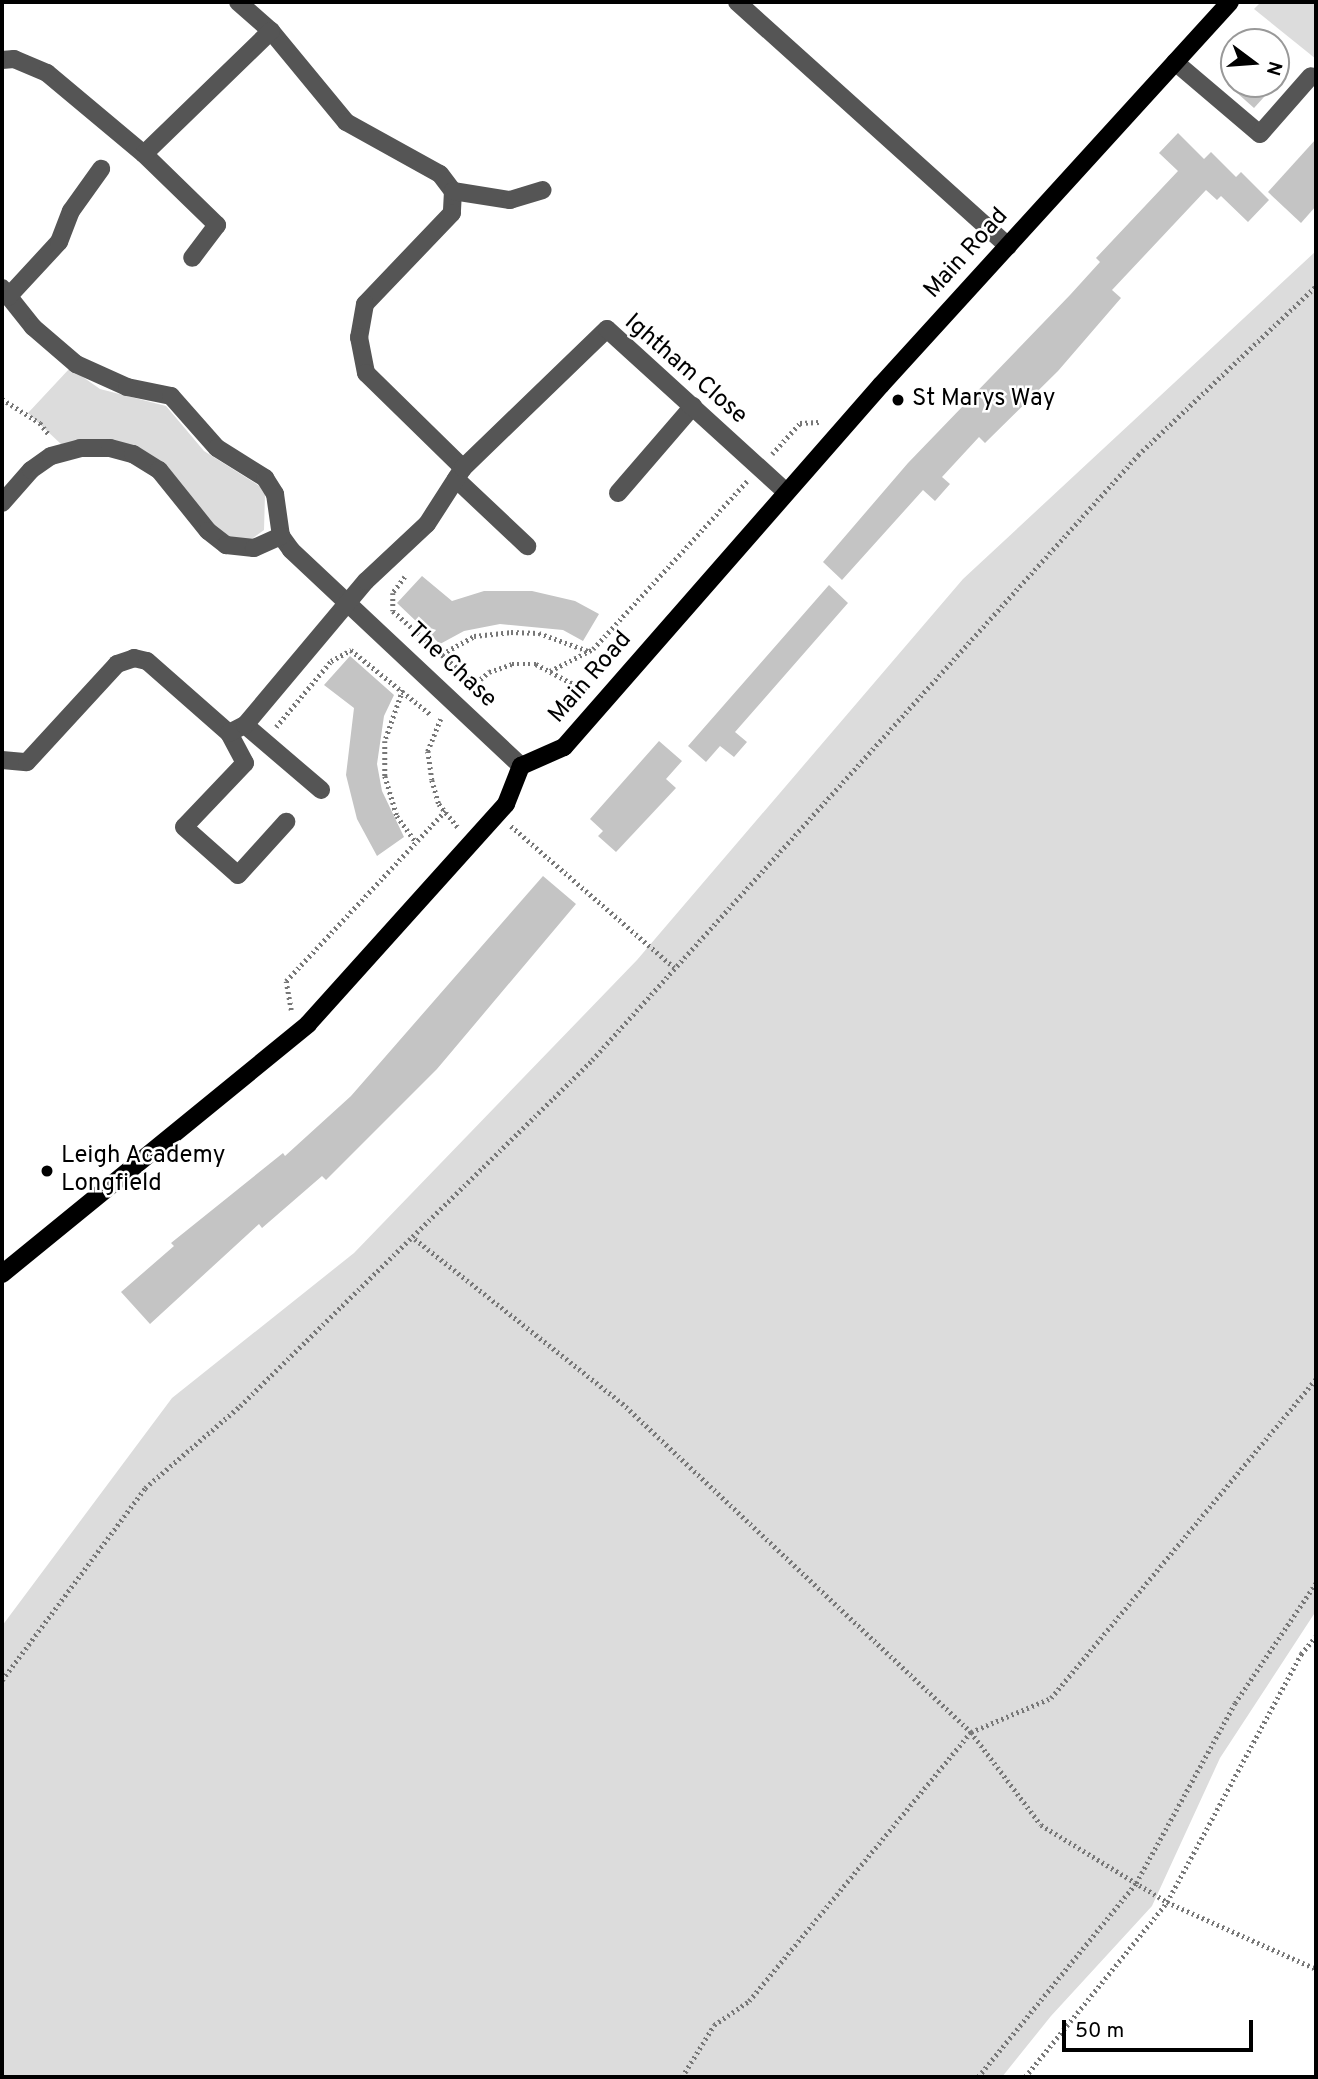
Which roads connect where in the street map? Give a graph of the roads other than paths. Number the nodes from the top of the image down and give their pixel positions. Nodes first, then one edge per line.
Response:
1 (238, 2) edge
2 (737, 2) edge
3 (1230, 2) edge
4 (271, 31) junction
5 (2, 60) edge
6 (1175, 62) junction
7 (1311, 76) dead end
8 (144, 154) junction
9 (100, 169) dead end
10 (542, 190) dead end
11 (453, 191) junction
12 (1008, 246) junction
13 (192, 258) dead end
14 (5, 293) edge
15 (693, 406) junction
16 (459, 474) junction
17 (786, 492) junction
18 (618, 493) dead end
19 (2, 503) edge
20 (281, 536) junction
21 (527, 546) dead end
22 (347, 602) junction
23 (246, 725) junction
24 (229, 733) junction
25 (2, 760) edge
26 (521, 766) junction
27 (321, 790) dead end
28 (286, 822) dead end
29 (2, 1274) edge

1 - 4 street
2 - 12 street
3 - 6 main road, Main Road
4 - 8 street
4 - 11 street
5 - 8 street
6 - 7 street
6 - 12 main road, Main Road
8 - 13 street
9 - 14 street
10 - 11 street
11 - 16 street
12 - 17 main road, Main Road
14 - 20 street
15 - 16 street, Ightham Close
15 - 17 street, Ightham Close
15 - 18 street
16 - 21 street
16 - 22 street
17 - 26 main road, Main Road
19 - 20 street
20 - 22 street, The Chase
22 - 23 street
22 - 26 street, The Chase
23 - 24 street
23 - 27 street
24 - 25 street
24 - 28 street
26 - 29 main road

